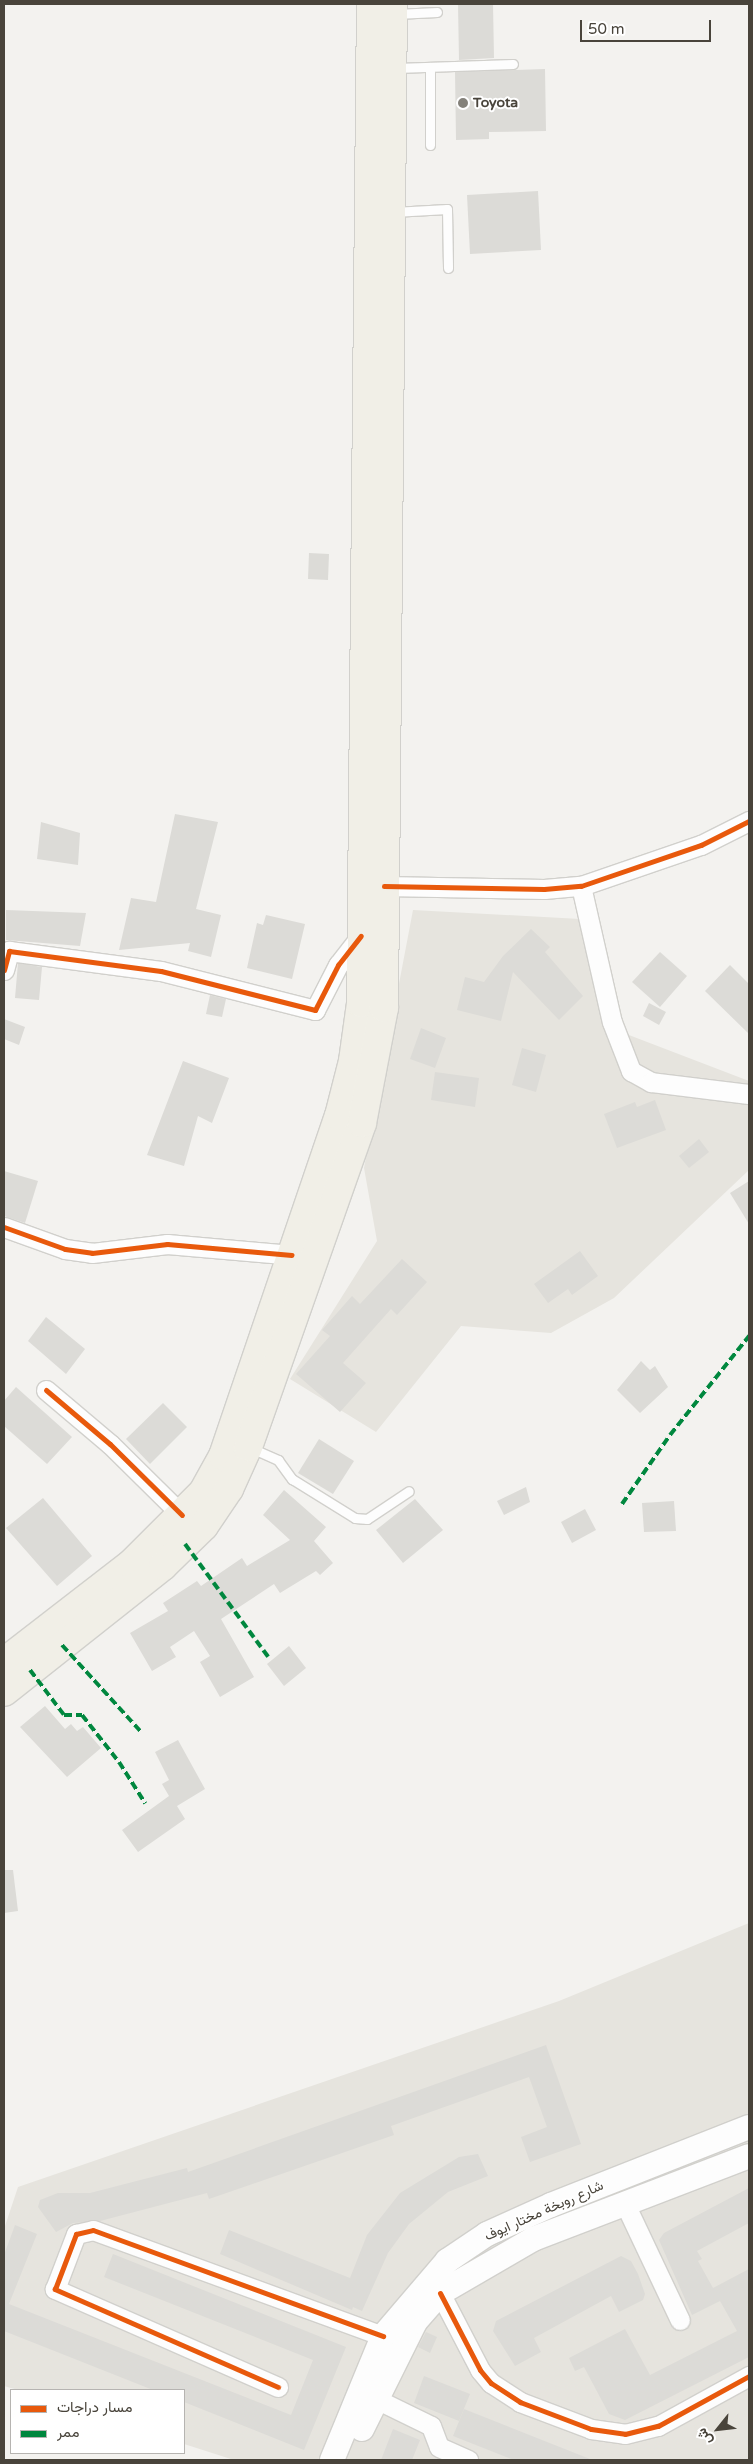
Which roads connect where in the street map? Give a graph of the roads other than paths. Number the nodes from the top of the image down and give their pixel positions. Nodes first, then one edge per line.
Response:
1 (386, 7) edge
2 (437, 12) dead end
3 (513, 64) dead end
4 (430, 67) junction
5 (393, 68) junction
6 (430, 145) dead end
7 (393, 212) junction
8 (448, 268) dead end
9 (749, 821) edge
10 (384, 886) junction
11 (581, 886) junction
12 (361, 936) junction
13 (4, 970) edge
14 (749, 1094) edge
15 (4, 1226) edge
16 (292, 1255) junction
17 (46, 1390) dead end
18 (248, 1447) junction
19 (408, 1491) dead end
20 (182, 1514) junction
21 (4, 1662) edge
22 (4, 1692) edge
23 (749, 2127) edge
24 (749, 2156) edge
25 (626, 2206) junction
26 (440, 2293) junction
27 (680, 2320) dead end
28 (383, 2336) junction
29 (748, 2379) edge
30 (278, 2387) dead end
31 (376, 2399) junction
32 (332, 2460) edge
33 (349, 2460) edge
34 (468, 2460) edge

1 - 2 lane
1 - 5 main road
1 - 12 main road
3 - 4 lane
4 - 5 lane
4 - 6 lane
5 - 7 main road
7 - 8 lane
7 - 10 main road
9 - 11 street
10 - 11 street
10 - 18 main road
11 - 14 street
12 - 13 street
12 - 16 main road
15 - 16 street
16 - 20 main road
17 - 20 street
18 - 19 lane
18 - 22 main road
20 - 21 main road
23 - 28 street, شارع روبخة مختار ايوف
24 - 25 street, شارع روبخة مختار ايوف
25 - 26 street, شارع روبخة مختار ايوف
25 - 27 street
26 - 29 street
26 - 31 street, شارع روبخة مختار ايوف
28 - 30 street
28 - 32 street, شارع روبخة مختار ايوف
31 - 33 street, شارع روبخة مختار ايوف
31 - 34 street

